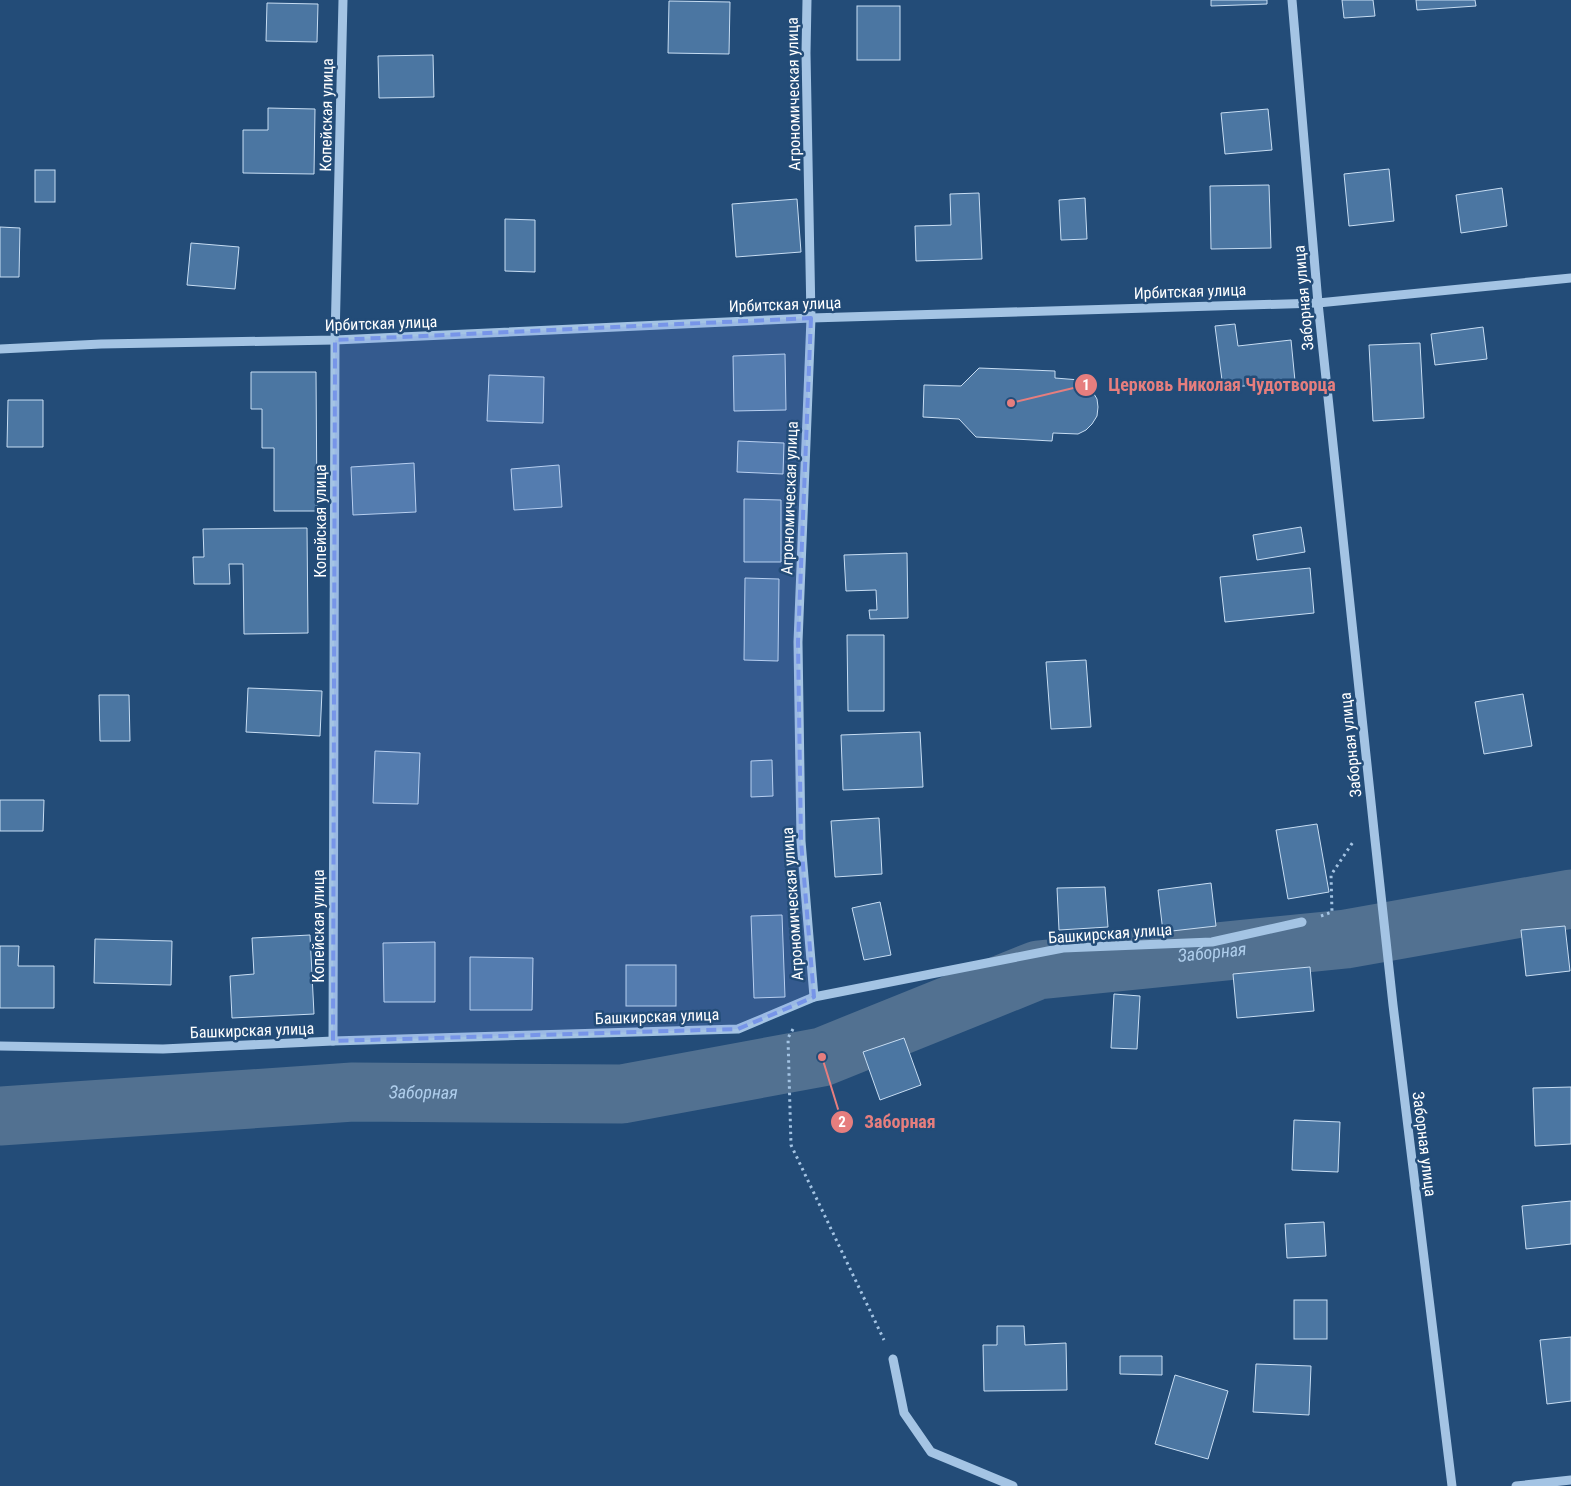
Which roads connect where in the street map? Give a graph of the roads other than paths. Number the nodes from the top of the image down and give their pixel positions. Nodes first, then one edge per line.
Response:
1 (343, 0) edge
2 (807, 0) edge
3 (1292, 0) edge
4 (1571, 278) edge
5 (1318, 302) junction
6 (811, 318) junction
7 (335, 340) junction
8 (0, 349) edge
9 (1302, 922) road end
10 (814, 997) junction
11 (333, 1041) junction
12 (0, 1046) edge
13 (893, 1359) road end
14 (1571, 1480) edge
15 (1013, 1486) edge
16 (1452, 1486) edge
17 (1516, 1486) edge

1 - 7 street, Копейская улица
2 - 6 street, Агрономическая улица
3 - 5 street, Заборная улица
4 - 5 street, Ирбитская улица
5 - 6 street, Ирбитская улица
5 - 16 street, Заборная улица
6 - 7 street, Ирбитская улица
6 - 10 street, Агрономическая улица
7 - 8 street, Ирбитская улица
7 - 11 street, Копейская улица
9 - 10 street, Башкирская улица
10 - 11 street, Башкирская улица
11 - 12 street, Башкирская улица
13 - 15 street
14 - 17 street

